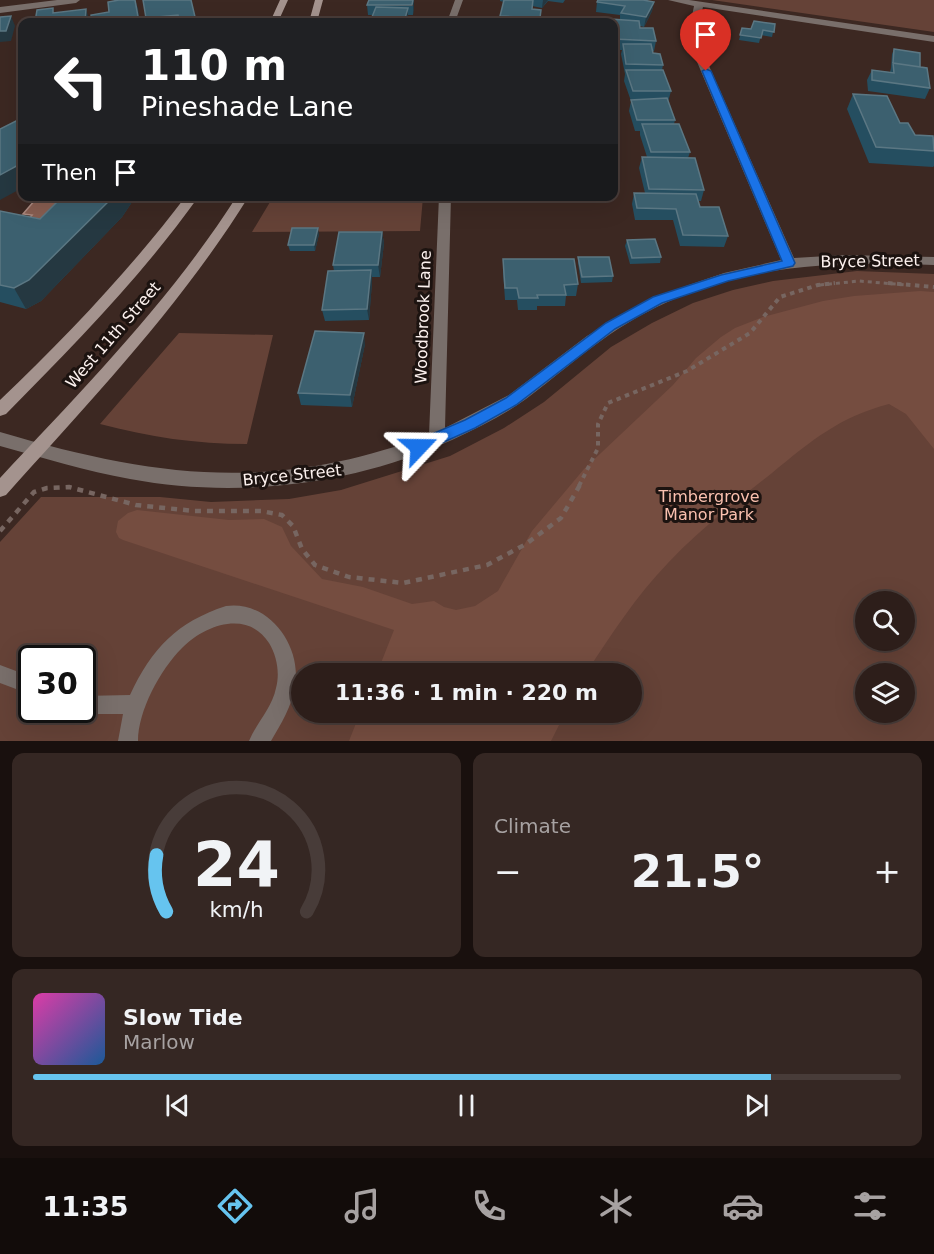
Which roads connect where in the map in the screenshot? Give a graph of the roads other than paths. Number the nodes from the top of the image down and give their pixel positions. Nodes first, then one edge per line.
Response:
1 (76, 0) edge
2 (284, 0) edge
3 (319, 0) edge
4 (459, 0) edge
5 (672, 0) edge
6 (699, 4) junction
7 (0, 10) edge
8 (276, 18) edge
9 (314, 18) edge
10 (452, 18) edge
11 (934, 39) edge
12 (189, 201) edge
13 (240, 201) edge
14 (445, 201) edge
15 (934, 261) edge
16 (789, 263) junction
17 (0, 410) edge
18 (0, 439) edge
19 (437, 439) junction
20 (35, 450) junction
21 (0, 490) edge
22 (0, 674) edge
23 (18, 681) edge
24 (137, 704) junction
25 (96, 705) edge
26 (128, 741) edge
27 (259, 741) edge

1 - 7 street
2 - 8 main road
3 - 9 main road
4 - 10 street
5 - 6 street
6 - 11 street
6 - 16 street
12 - 17 main road, West 11th Street
13 - 20 main road, West 11th Street
14 - 19 street, Woodbrook Lane
15 - 16 street, Bryce Street
16 - 19 street, Bryce Street
18 - 20 street, Bryce Street
19 - 20 street, Bryce Street
20 - 21 main road, West 11th Street
22 - 23 lane
24 - 25 lane
24 - 26 lane
24 - 27 lane

